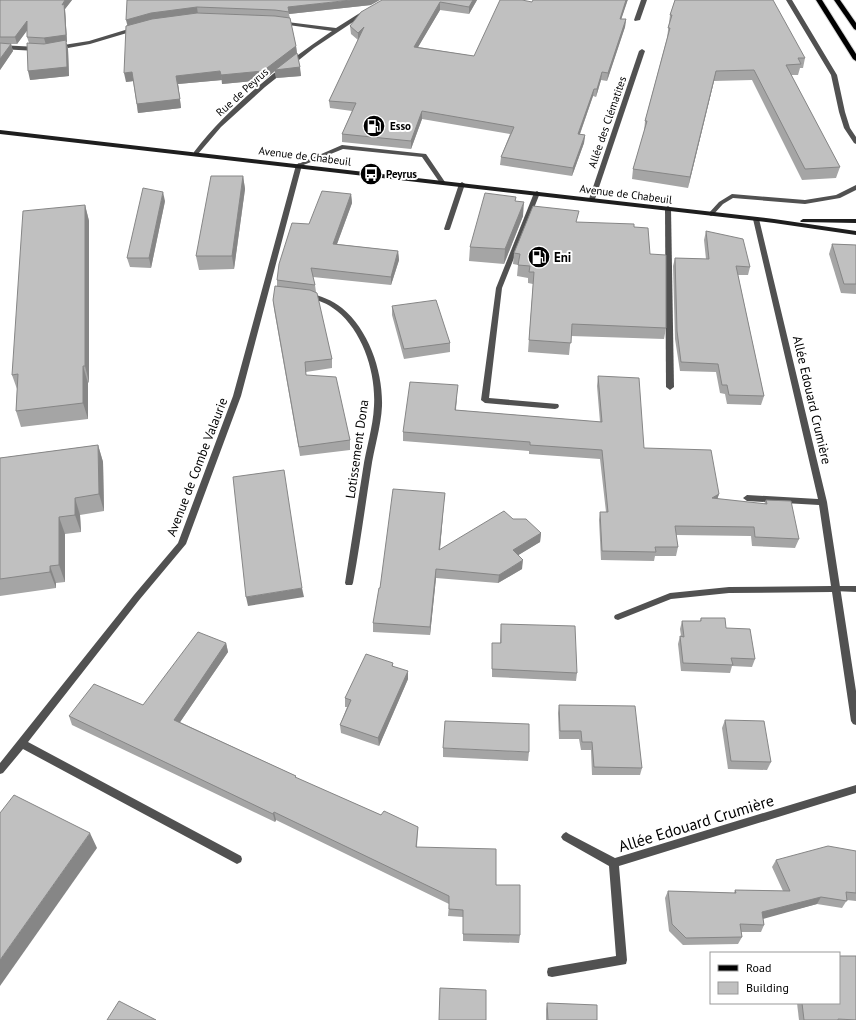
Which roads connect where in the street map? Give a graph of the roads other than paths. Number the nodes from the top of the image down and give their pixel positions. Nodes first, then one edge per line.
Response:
1 (644, 0) edge
2 (789, 0) edge
3 (819, 0) edge
4 (837, 0) edge
5 (374, 8) edge
6 (637, 20) dead end
7 (276, 21) edge
8 (139, 28) edge
9 (856, 28) edge
10 (336, 30) junction
11 (0, 46) edge
12 (53, 48) edge
13 (46, 49) edge
14 (642, 51) dead end
15 (856, 59) edge
16 (0, 132) edge
17 (856, 142) edge
18 (196, 153) junction
19 (299, 165) junction
20 (442, 182) junction
21 (462, 184) junction
22 (856, 187) edge
23 (537, 193) junction
24 (592, 200) junction
25 (668, 208) junction
26 (711, 214) junction
27 (756, 219) junction
28 (774, 221) junction
29 (856, 221) edge
30 (447, 229) dead end
31 (856, 233) edge
32 (304, 295) edge
33 (670, 387) dead end
34 (555, 406) dead end
35 (747, 498) dead end
36 (823, 502) junction
37 (349, 583) dead end
38 (837, 589) junction
39 (856, 589) edge
40 (618, 617) dead end
41 (856, 721) edge
42 (22, 743) junction
43 (0, 770) edge
44 (856, 789) edge
45 (566, 837) dead end
46 (237, 859) dead end
47 (614, 863) junction
48 (552, 972) dead end

1 - 6 street
2 - 17 street
3 - 15 main road
4 - 9 main road
5 - 10 street, Rue de Peyrus
7 - 10 street
8 - 12 street
10 - 18 street, Rue de Peyrus
11 - 13 street
14 - 24 street, Allée des Clématites
16 - 18 main road, Avenue de Chabeuil
18 - 19 main road, Avenue de Chabeuil
19 - 20 main road, Avenue de Chabeuil
19 - 20 street
19 - 42 street, Avenue de Combe Valaurie
20 - 21 main road, Avenue de Chabeuil
21 - 23 main road, Avenue de Chabeuil
21 - 30 street
22 - 26 street
23 - 24 main road, Avenue de Chabeuil
23 - 34 street
24 - 25 main road, Avenue de Chabeuil
25 - 26 main road, Avenue de Chabeuil
25 - 33 street
26 - 27 main road, Avenue de Chabeuil
27 - 28 main road, Avenue de Chabeuil
27 - 36 street, Allée Edouard Crumière
28 - 29 main road, Avenue de Chabeuil
28 - 31 main road, Avenue de Chabeuil
32 - 37 street, Lotissement Dona
35 - 36 street
36 - 38 street, Allée Edouard Crumière
38 - 39 street
38 - 40 street
38 - 41 street, Allée Edouard Crumière
42 - 43 street, Avenue de Combe Valaurie
42 - 46 street
44 - 47 street, Allée Edouard Crumière
45 - 47 street
47 - 48 street, Allée Edouard Crumière

